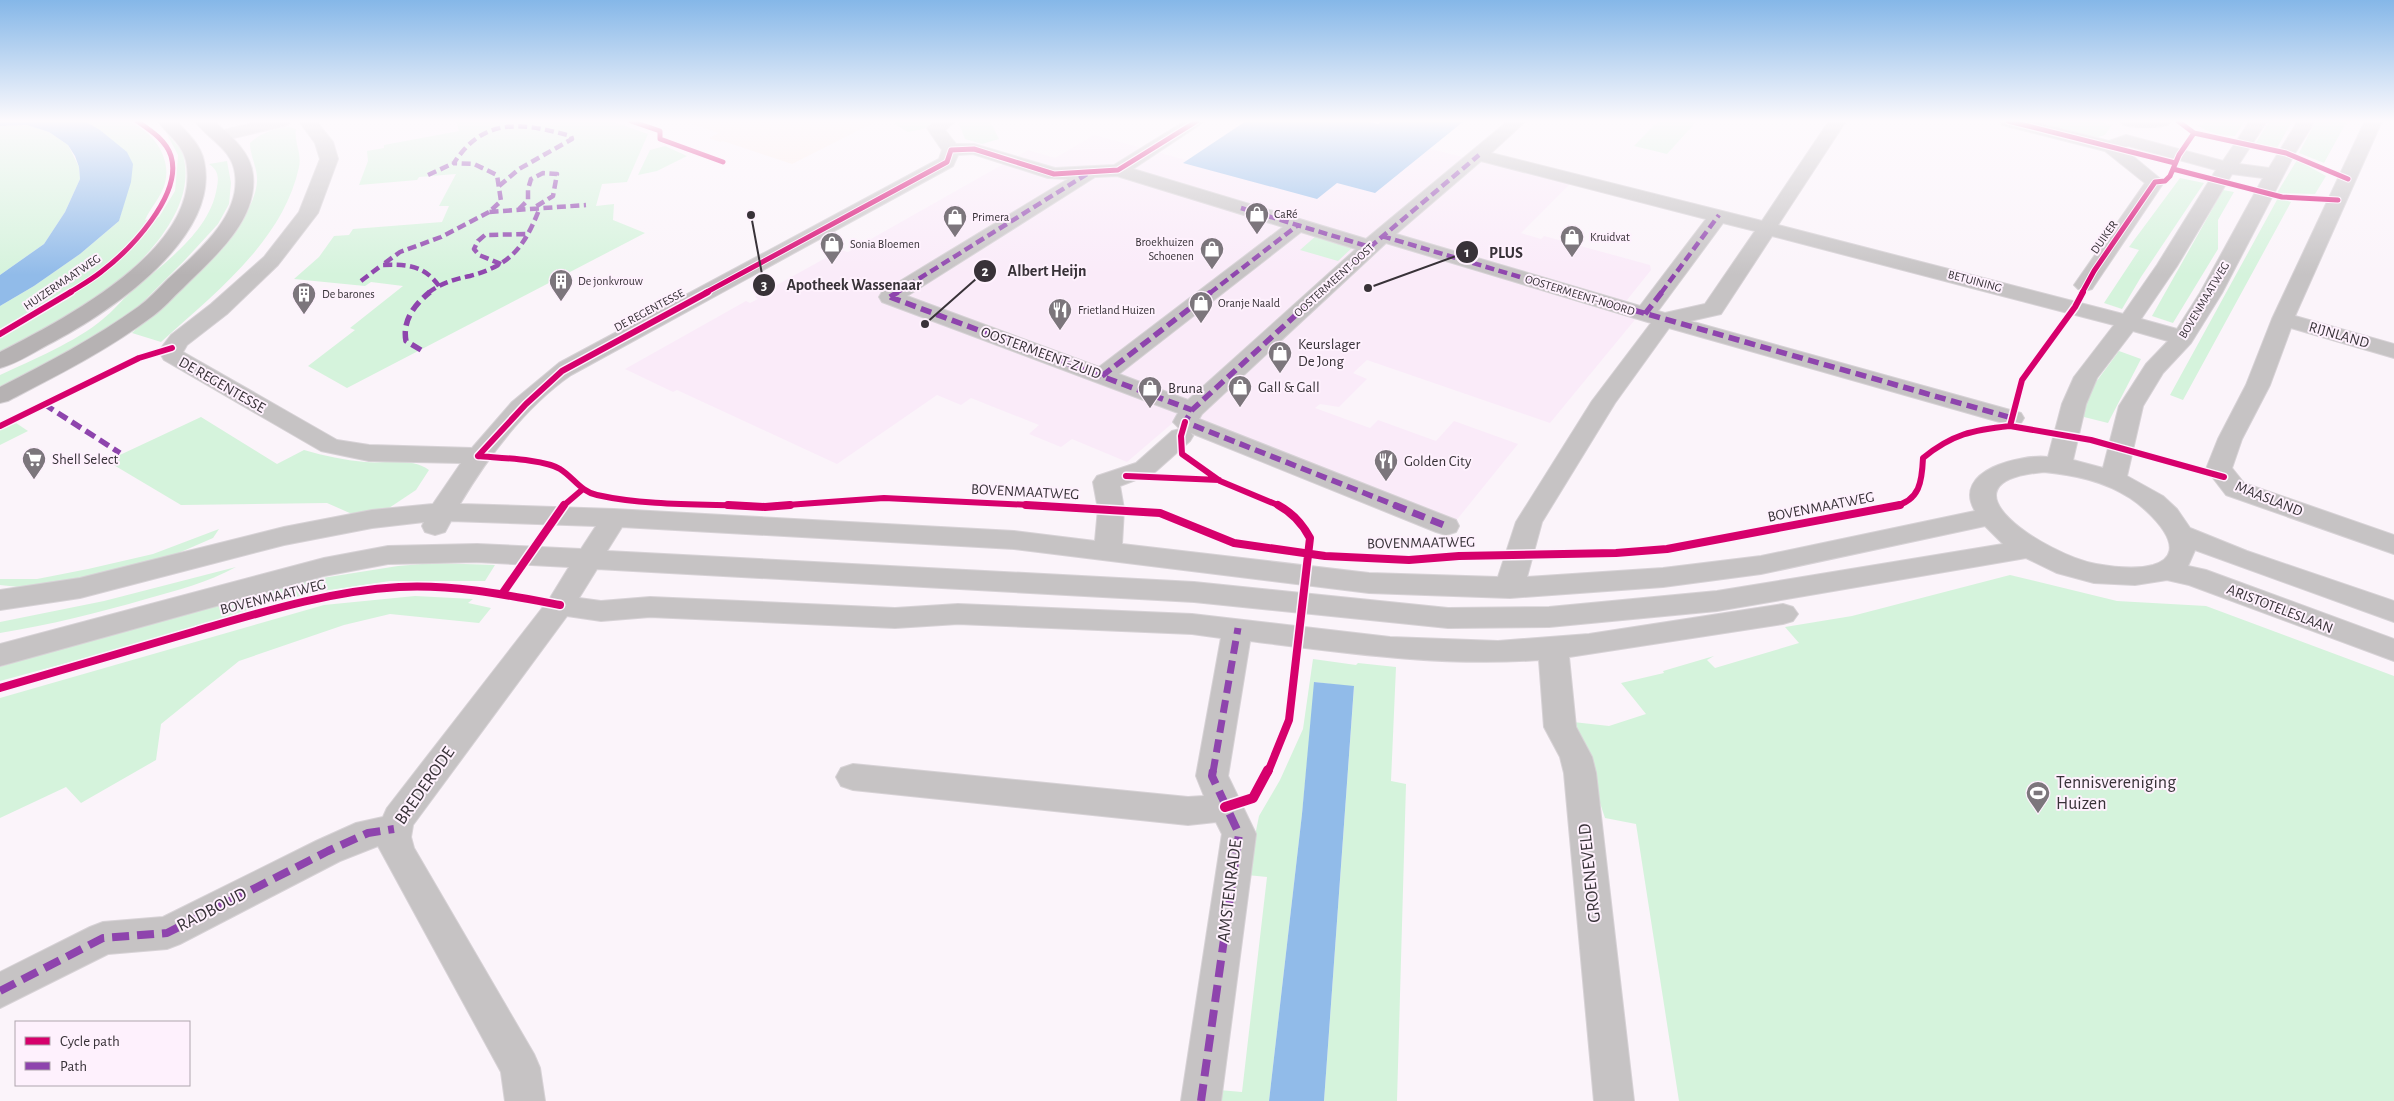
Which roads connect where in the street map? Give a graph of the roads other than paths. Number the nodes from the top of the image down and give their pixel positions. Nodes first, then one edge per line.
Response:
1 (196, 172) edge
2 (242, 172) edge
3 (324, 172) edge
4 (928, 172) edge
5 (1049, 172) edge
6 (1095, 172) edge
7 (1126, 172) edge
8 (1458, 172) edge
9 (1550, 172) edge
10 (1804, 172) edge
11 (2149, 172) edge
12 (2224, 172) edge
13 (2270, 172) edge
14 (2350, 172) edge
15 (1089, 173) junction
16 (2276, 174) joint
17 (1719, 214) junction
18 (1298, 225) junction
19 (1767, 227) junction
20 (1376, 242) junction
21 (2085, 285) dead end
22 (1654, 317) junction
23 (2283, 319) junction
24 (2129, 321) junction
25 (2183, 338) junction
26 (2394, 351) edge
27 (0, 361) edge
28 (1102, 376) junction
29 (0, 396) edge
30 (2012, 418) dead end
31 (1186, 422) junction
32 (478, 456) junction
33 (2059, 465) junction
34 (2113, 480) junction
35 (441, 512) junction
36 (1991, 516) junction
37 (614, 518) junction
38 (1446, 526) dead end
39 (2180, 534) junction
40 (284, 536) junction
41 (2394, 545) edge
42 (2028, 549) junction
43 (1108, 552) junction
44 (422, 553) junction
45 (588, 560) junction
46 (2165, 570) junction
47 (282, 578) junction
48 (1510, 588) junction
49 (0, 600) edge
50 (560, 605) junction
51 (2394, 612) edge
52 (1783, 614) dead end
53 (1238, 628) junction
54 (1553, 649) junction
55 (2394, 650) edge
56 (0, 654) edge
57 (853, 777) dead end
58 (1225, 807) junction
59 (394, 829) junction
60 (0, 991) edge
61 (525, 1101) edge
62 (1200, 1101) edge
63 (1614, 1101) edge

1 - 27 main road
2 - 29 main road
3 - 32 street, DE REGENTESSE
4 - 32 street, DE REGENTESSE
5 - 15 street, OOSTERMEENT-NOORD
6 - 15 street, OOSTERMEENT-NOORD
7 - 18 street, OOSTERMEENT-NOORD
8 - 20 street, OOSTERMEENT-OOST
9 - 17 street, BETUINING
10 - 19 street
11 - 21 street, DUIKER
12 - 24 street
13 - 16 street
14 - 23 street
15 - 28 street, OOSTERMEENT-ZUID
16 - 25 street, BOVENMAATWEG
17 - 19 street, BETUINING
17 - 22 street
18 - 20 street, OOSTERMEENT-NOORD
18 - 28 street
19 - 22 street
19 - 24 street, BETUINING
20 - 22 street, OOSTERMEENT-NOORD
20 - 31 street, OOSTERMEENT-OOST
22 - 30 street, OOSTERMEENT-NOORD
22 - 48 street
23 - 26 street, RIJNLAND
23 - 41 street, MAASLAND
24 - 25 street, BETUINING
24 - 33 street
25 - 34 street, BOVENMAATWEG
28 - 31 street, OOSTERMEENT-ZUID
31 - 38 street, OOSTERMEENT-ZUID
31 - 43 street, OOSTERMEENT-OOST
32 - 35 street, DE REGENTESSE
33 - 34 street
33 - 36 street
34 - 39 street
35 - 37 street
35 - 40 street
35 - 44 street, DE REGENTESSE
36 - 42 street
36 - 48 street
37 - 43 street
37 - 45 street, BREDERODE
39 - 46 street
39 - 51 street
40 - 47 street
40 - 49 street
42 - 45 street, BOVENMAATWEG
42 - 46 street
43 - 48 street
44 - 45 street, BOVENMAATWEG
44 - 47 street, BOVENMAATWEG
45 - 50 street, BREDERODE
46 - 55 street, ARISTOTELESLAAN
47 - 56 street, BOVENMAATWEG
50 - 53 street
50 - 59 street, BREDERODE
52 - 54 street
53 - 54 street
53 - 58 street, AMSTENRADE
54 - 63 street, GROENEVELD
57 - 58 street
58 - 62 street, AMSTENRADE
59 - 60 street, RADBOUD
59 - 61 street, BREDERODE

